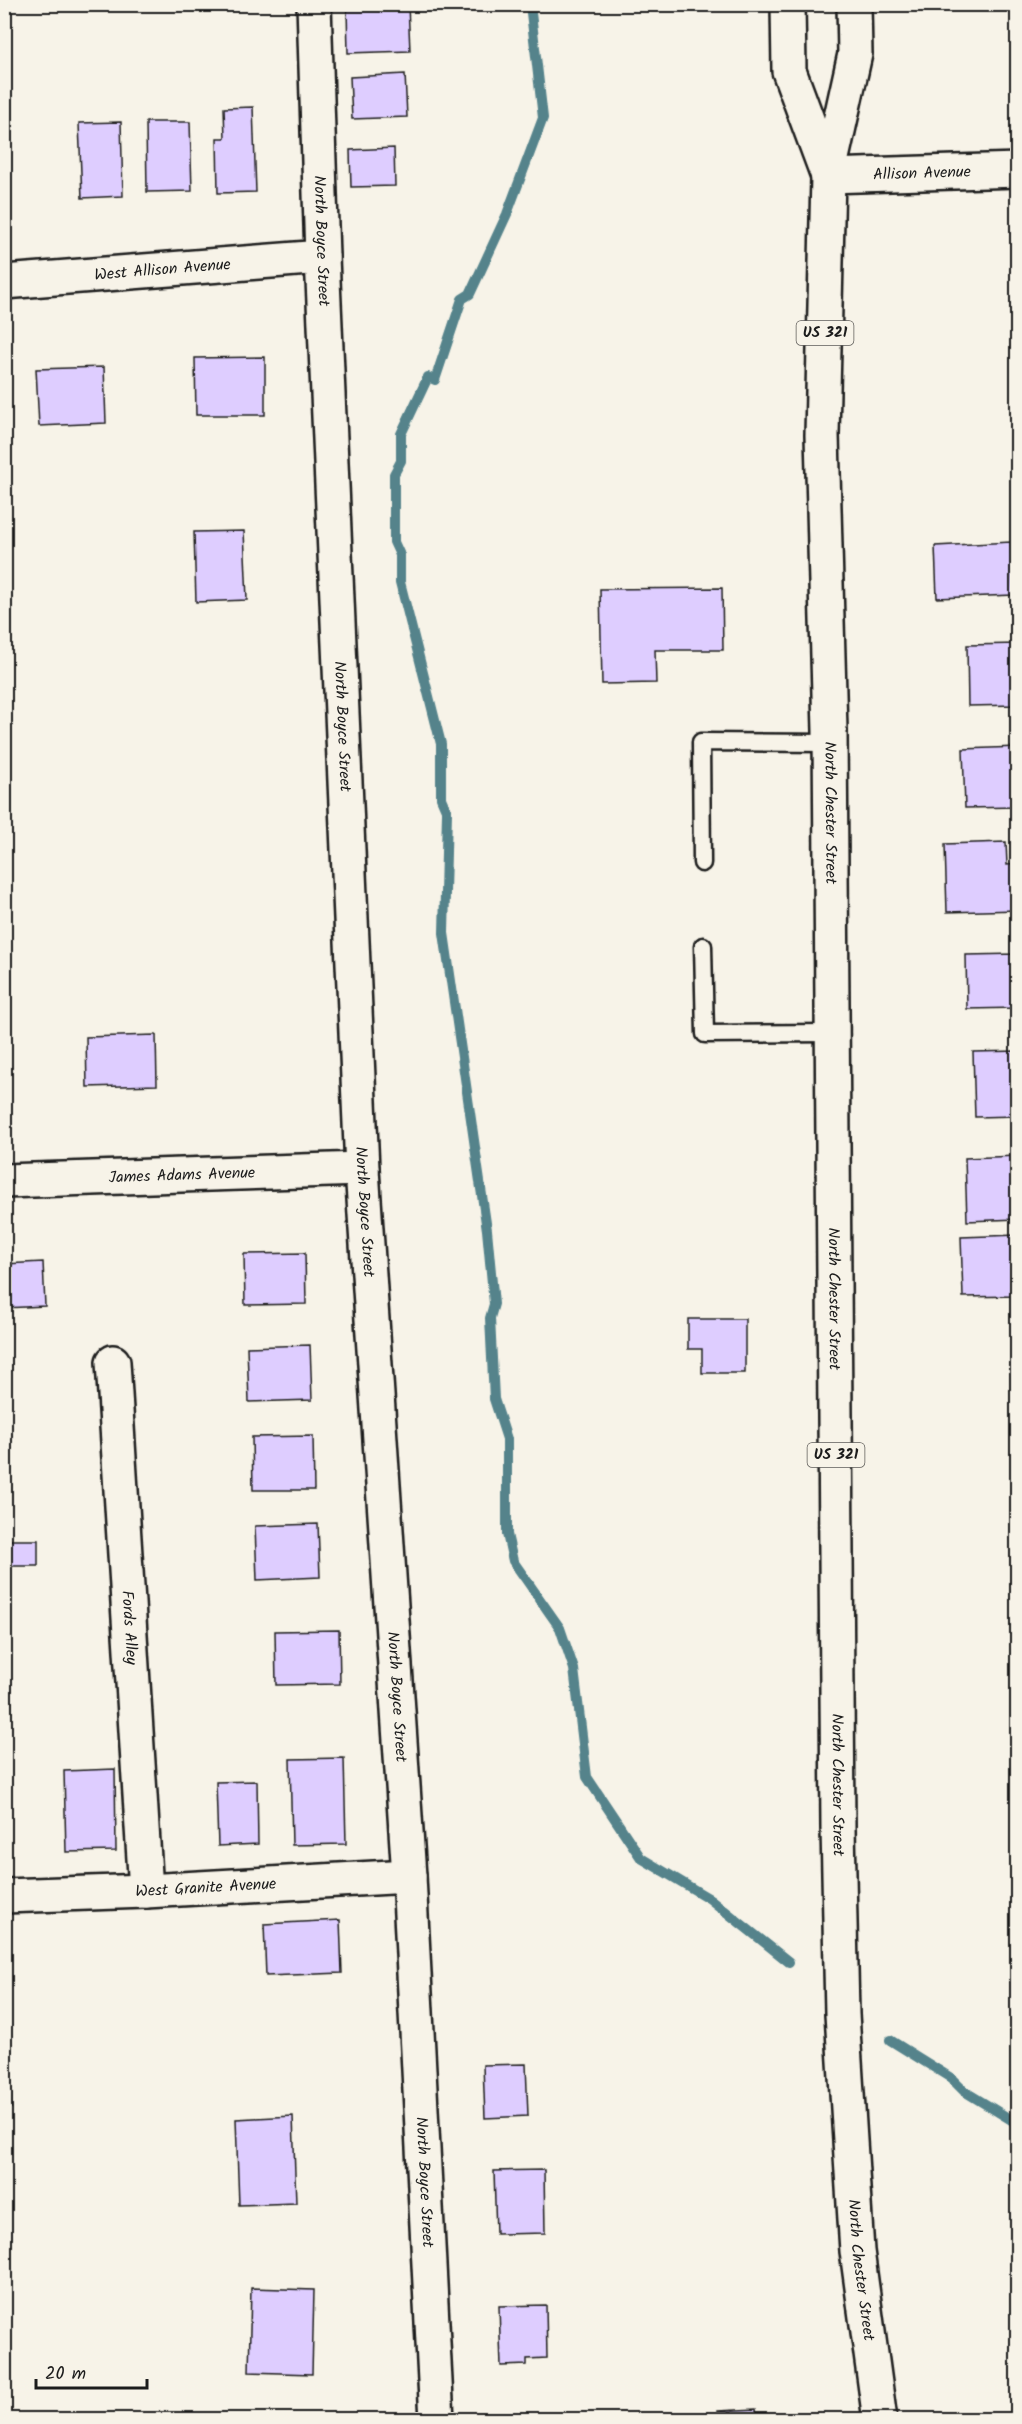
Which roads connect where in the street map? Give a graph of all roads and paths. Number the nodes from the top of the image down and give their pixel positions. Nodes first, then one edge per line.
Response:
1 (314, 4) edge
2 (788, 4) edge
3 (854, 4) edge
4 (1017, 170) edge
5 (828, 176) junction
6 (322, 257) junction
7 (4, 282) edge
8 (830, 743) junction
9 (702, 863) dead end
10 (704, 946) dead end
11 (832, 1033) junction
12 (362, 1169) junction
13 (4, 1180) edge
14 (113, 1362) dead end
15 (409, 1876) junction
16 (146, 1891) junction
17 (4, 1896) edge
18 (437, 2420) edge
19 (880, 2420) edge

1 - 6 street, North Boyce Street
2 - 5 street, North Chester Street / US 321
3 - 5 street, North Chester Street / US 321
4 - 5 street, Allison Avenue
5 - 8 street, North Chester Street / US 321
6 - 7 street, West Allison Avenue
6 - 12 street, North Boyce Street
8 - 9 lane
8 - 11 street, North Chester Street / US 321
10 - 11 lane
11 - 19 street, North Chester Street / US 321
12 - 13 street, James Adams Avenue
12 - 15 street, North Boyce Street
14 - 16 street, Fords Alley
15 - 16 street, West Granite Avenue
15 - 18 street, North Boyce Street
16 - 17 street, West Granite Avenue

